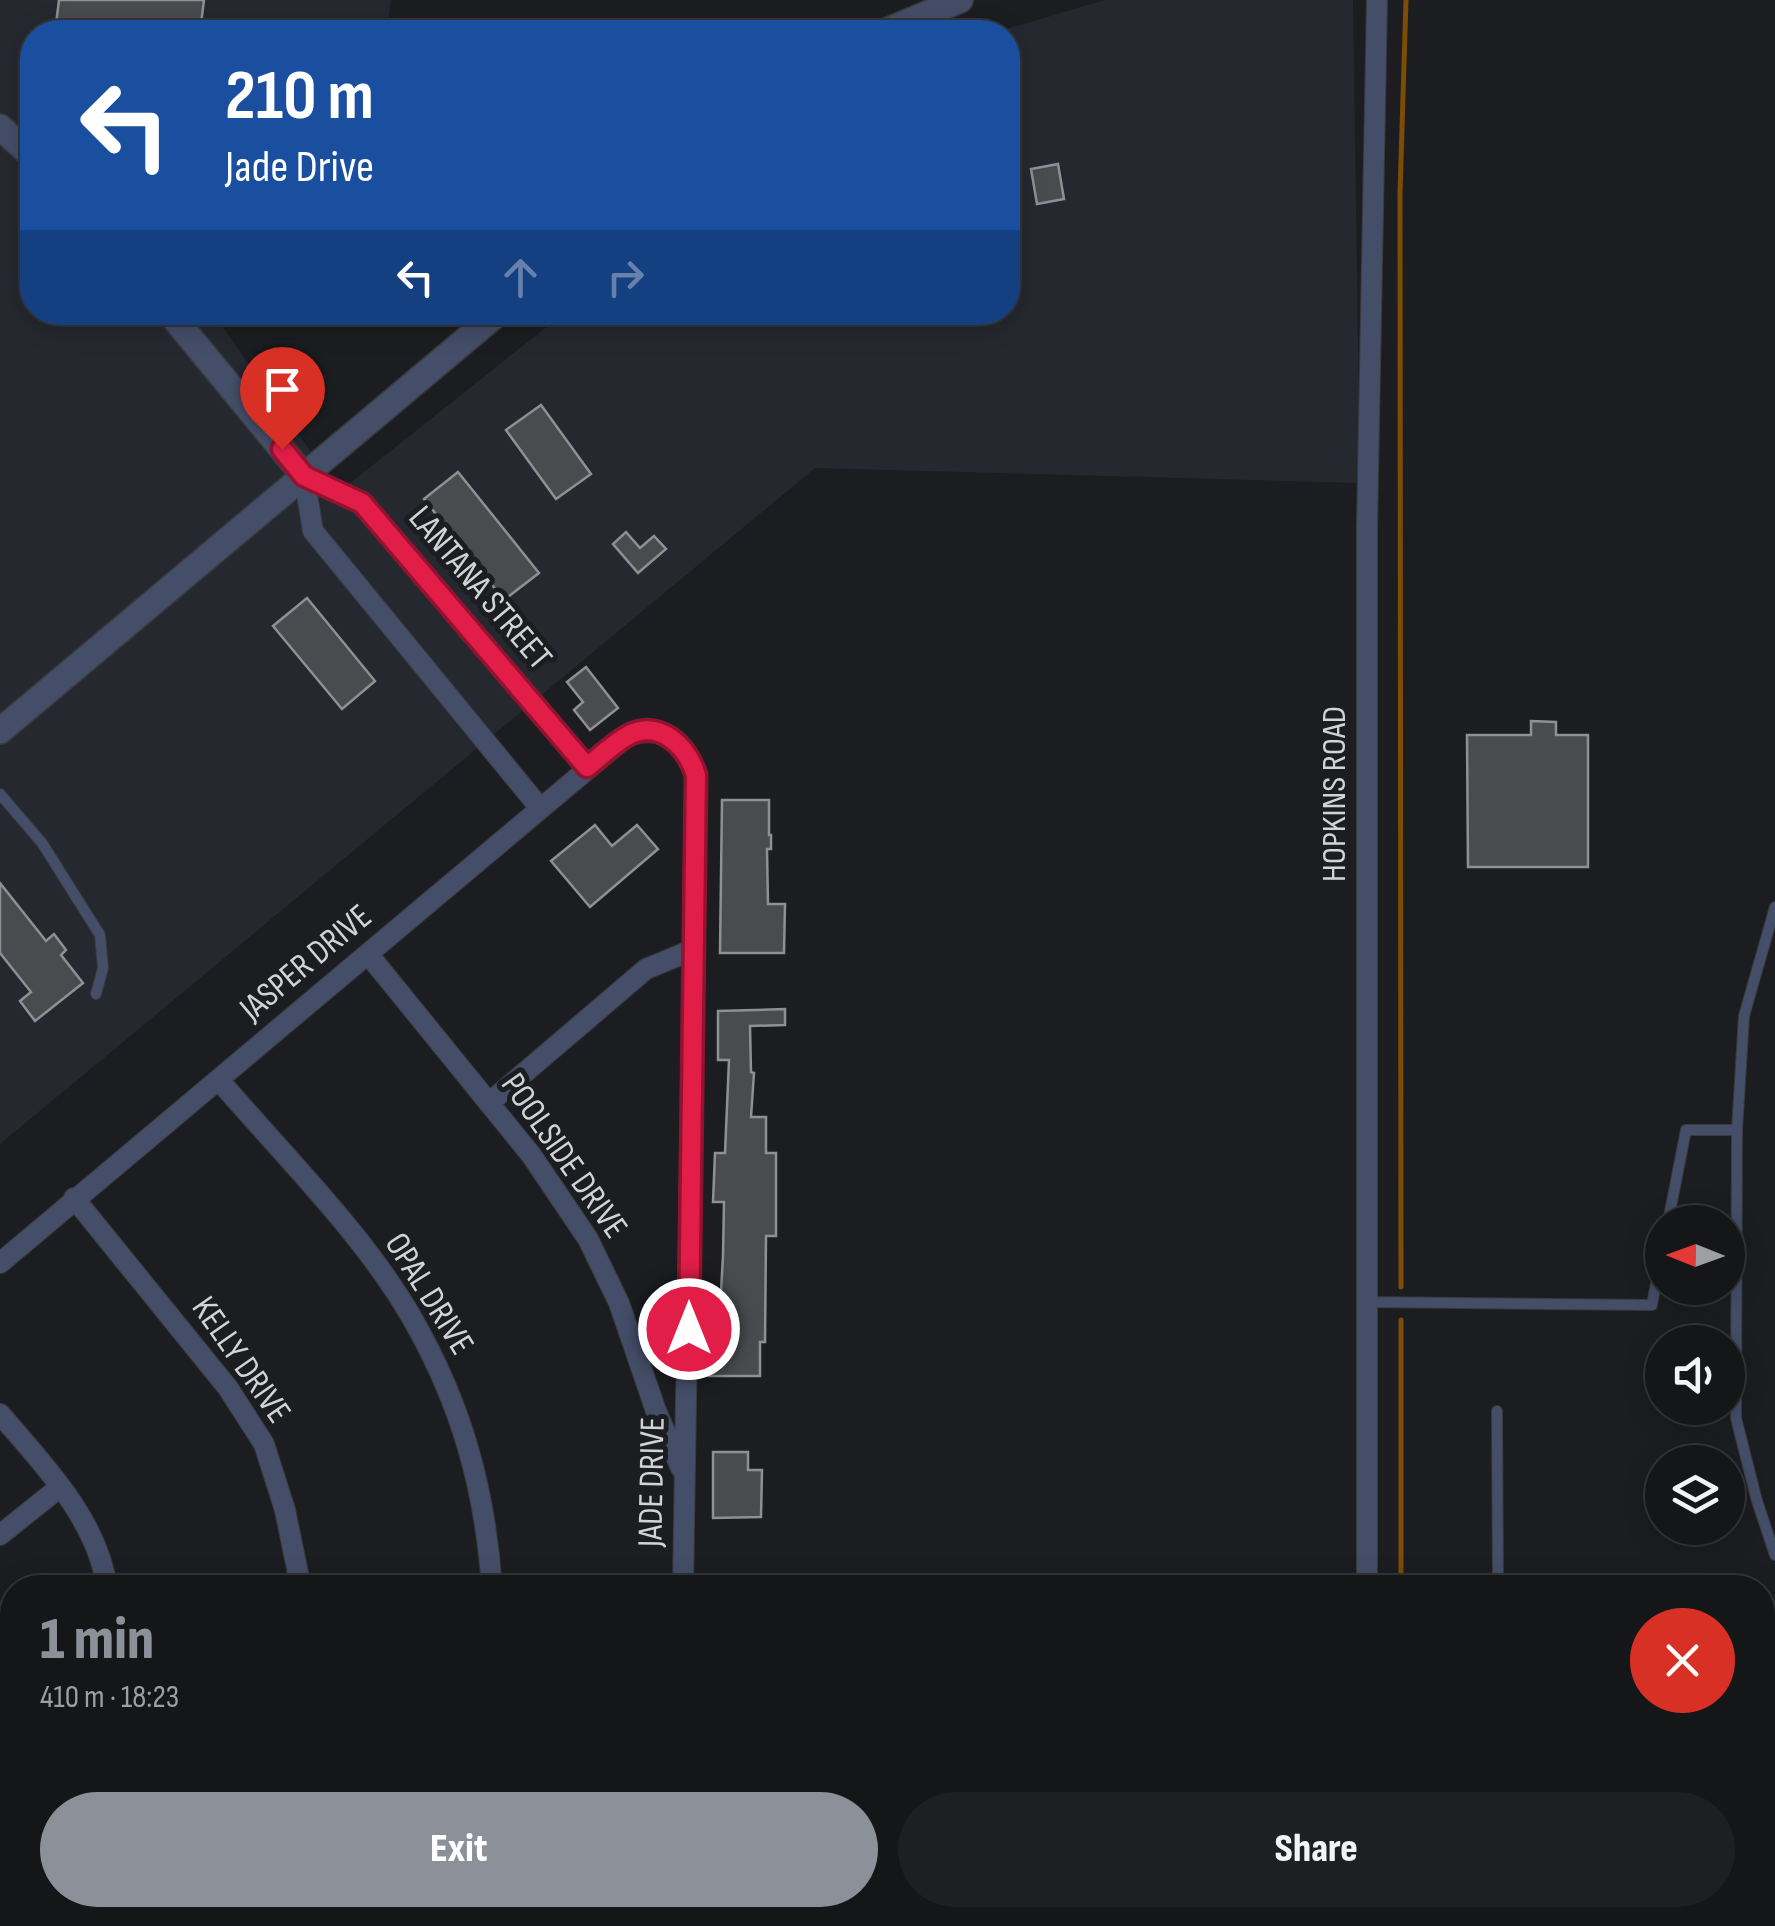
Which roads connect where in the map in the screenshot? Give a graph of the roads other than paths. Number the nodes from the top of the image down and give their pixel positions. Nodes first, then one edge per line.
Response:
1 (960, 0) edge
2 (1378, 0) edge
3 (912, 20) edge
4 (0, 127) edge
5 (20, 145) edge
6 (180, 325) edge
7 (484, 325) edge
8 (304, 476) junction
9 (0, 731) edge
10 (662, 734) joint
11 (587, 767) junction
12 (0, 794) edge
13 (540, 808) junction
14 (1775, 907) edge
15 (692, 950) junction
16 (368, 954) junction
17 (96, 994) dead end
18 (219, 1080) junction
19 (490, 1103) junction
20 (1737, 1130) junction
21 (74, 1198) junction
22 (1671, 1205) edge
23 (0, 1263) edge
24 (1367, 1302) junction
25 (1645, 1304) edge
26 (1497, 1411) dead end
27 (0, 1414) edge
28 (684, 1475) junction
29 (60, 1487) junction
30 (0, 1534) edge
31 (1775, 1555) edge
32 (103, 1575) edge
33 (299, 1575) edge
34 (491, 1575) edge
35 (683, 1575) edge
36 (1367, 1575) edge
37 (1498, 1575) edge

1 - 3 street
2 - 24 street, HOPKINS ROAD
4 - 5 street
6 - 8 street, LANTANA STREET
7 - 8 street
8 - 9 street
8 - 11 street, LANTANA STREET
8 - 13 street
10 - 11 street, JASPER DRIVE
10 - 15 street, JADE DRIVE
11 - 13 street, JASPER DRIVE
12 - 17 lane
13 - 16 street, JASPER DRIVE
14 - 20 lane
15 - 19 street
15 - 28 street, JADE DRIVE
16 - 18 street, JASPER DRIVE
16 - 19 street, POOLSIDE DRIVE
18 - 21 street, JASPER DRIVE
18 - 34 street, OPAL DRIVE
19 - 28 street, POOLSIDE DRIVE
20 - 22 lane
20 - 31 lane
21 - 23 street, JASPER DRIVE
21 - 33 street, KELLY DRIVE
24 - 25 lane
24 - 36 street, HOPKINS ROAD
26 - 37 lane
27 - 29 street
28 - 35 street, JADE DRIVE
29 - 30 street
29 - 32 street

